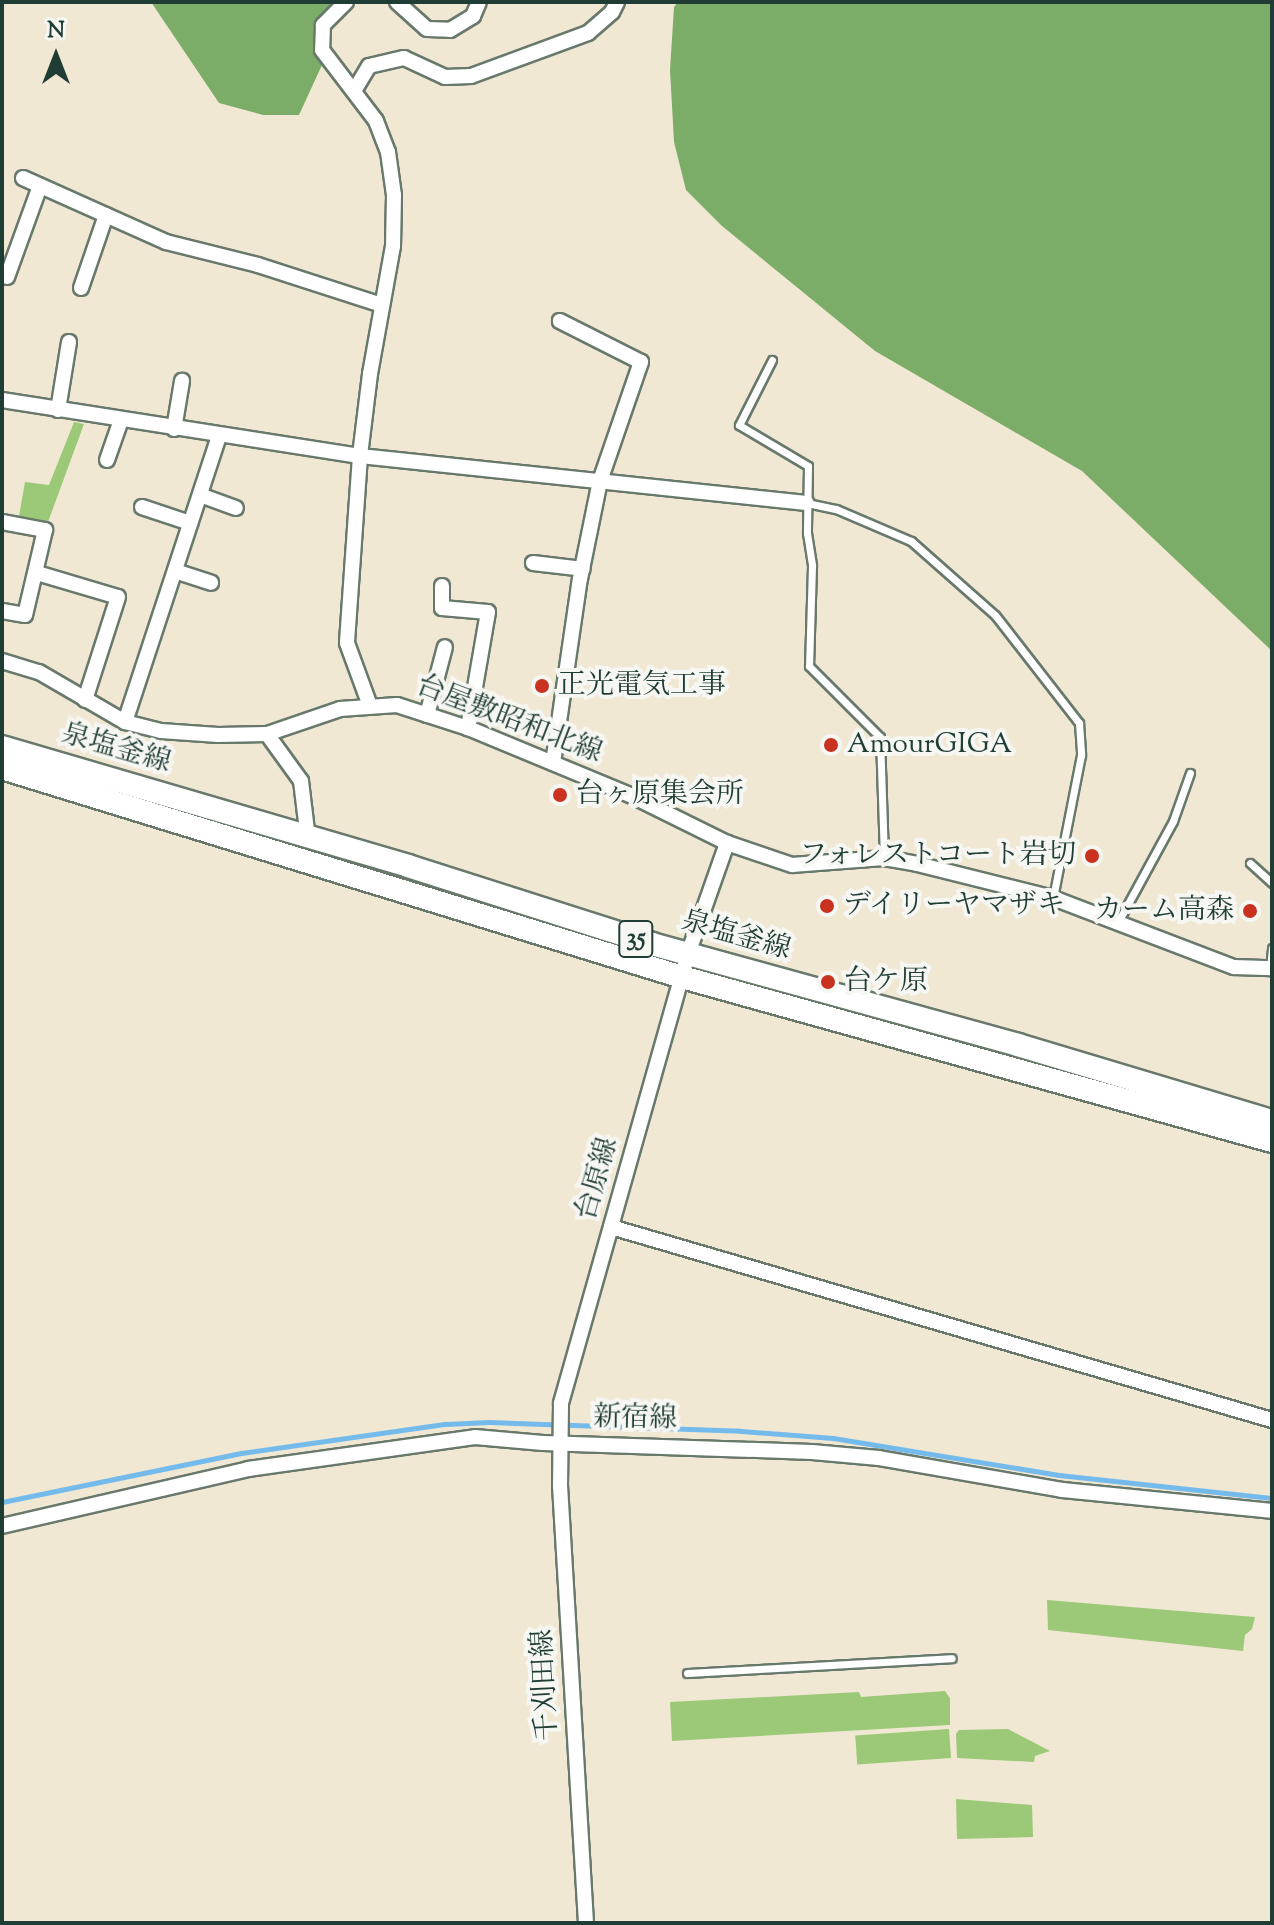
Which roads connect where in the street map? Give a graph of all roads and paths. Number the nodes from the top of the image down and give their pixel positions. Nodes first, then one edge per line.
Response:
1 (346, 2) edge
2 (397, 2) edge
3 (479, 2) edge
4 (617, 2) edge
5 (354, 91) junction
6 (23, 178) dead end
7 (40, 186) junction
8 (106, 215) junction
9 (7, 277) dead end
10 (81, 288) dead end
11 (382, 305) junction
12 (560, 321) dead end
13 (69, 342) dead end
14 (772, 360) dead end
15 (182, 381) dead end
16 (2, 400) edge
17 (58, 410) junction
18 (121, 420) junction
19 (174, 429) junction
20 (219, 436) junction
21 (360, 456) junction
22 (107, 460) dead end
23 (600, 481) junction
24 (200, 495) junction
25 (807, 503) junction
26 (142, 507) dead end
27 (236, 508) dead end
28 (2, 522) edge
29 (190, 523) junction
30 (533, 563) dead end
31 (583, 569) junction
32 (175, 571) junction
33 (37, 573) junction
34 (211, 583) dead end
35 (442, 586) dead end
36 (2, 611) edge
37 (445, 647) dead end
38 (2, 661) edge
39 (85, 700) junction
40 (370, 706) junction
41 (427, 715) junction
42 (125, 722) junction
43 (468, 728) junction
44 (267, 734) junction
45 (2, 747) edge
46 (553, 763) junction
47 (2, 768) edge
48 (1190, 773) dead end
49 (308, 839) junction
50 (727, 843) junction
51 (884, 858) junction
52 (1250, 863) dead end
53 (1272, 883) edge
54 (1053, 898) junction
55 (1117, 924) junction
56 (1272, 948) edge
57 (688, 954) junction
58 (1271, 968) edge
59 (682, 977) junction
60 (1272, 1121) edge
61 (1272, 1141) edge
62 (611, 1227) junction
63 (1272, 1420) edge
64 (558, 1439) junction
65 (1272, 1511) edge
66 (2, 1526) edge
67 (952, 1658) dead end
68 (687, 1673) dead end
69 (586, 1923) edge

1 - 5 street
2 - 3 street
4 - 5 street
5 - 11 street
6 - 7 street
7 - 8 street
7 - 9 street
8 - 10 street
8 - 11 street
11 - 21 street
12 - 23 street
13 - 17 street
14 - 25 lane
15 - 19 street
16 - 17 street
17 - 18 street
18 - 19 street
18 - 22 street
19 - 20 street
20 - 21 street
20 - 24 street
21 - 23 street
21 - 40 street
23 - 25 street
23 - 31 street
24 - 27 street
24 - 29 street
25 - 51 lane
25 - 54 lane
26 - 29 street
28 - 33 street
29 - 32 street
30 - 31 street
31 - 46 street
32 - 34 street
32 - 42 street
33 - 36 street
33 - 39 street
35 - 43 street
37 - 41 street
38 - 39 street, 台屋敷昭和北線
39 - 42 street, 台屋敷昭和北線
40 - 41 street, 台屋敷昭和北線
40 - 44 street, 台屋敷昭和北線
41 - 43 street, 台屋敷昭和北線
42 - 44 street, 台屋敷昭和北線
43 - 46 street, 台屋敷昭和北線
44 - 49 street
45 - 49 main road, 泉塩釜線 / 35
46 - 50 street, 台屋敷昭和北線
47 - 59 main road, 泉塩釜線 / 35
48 - 55 lane
49 - 57 main road, 泉塩釜線 / 35
50 - 51 street, 台屋敷昭和北線
50 - 57 street, 台原線
51 - 54 street, 台屋敷昭和北線
52 - 53 lane
54 - 55 street, 台屋敷昭和北線
55 - 58 street, 台屋敷昭和北線
56 - 58 lane
57 - 59 street, 台原線
57 - 60 main road, 泉塩釜線 / 35
59 - 61 main road, 泉塩釜線 / 35
59 - 62 street, 台原線
62 - 63 street
62 - 64 street, 台原線
64 - 65 street, 新宿線
64 - 66 street, 新宿線
64 - 69 street, 千刈田線
67 - 68 lane

